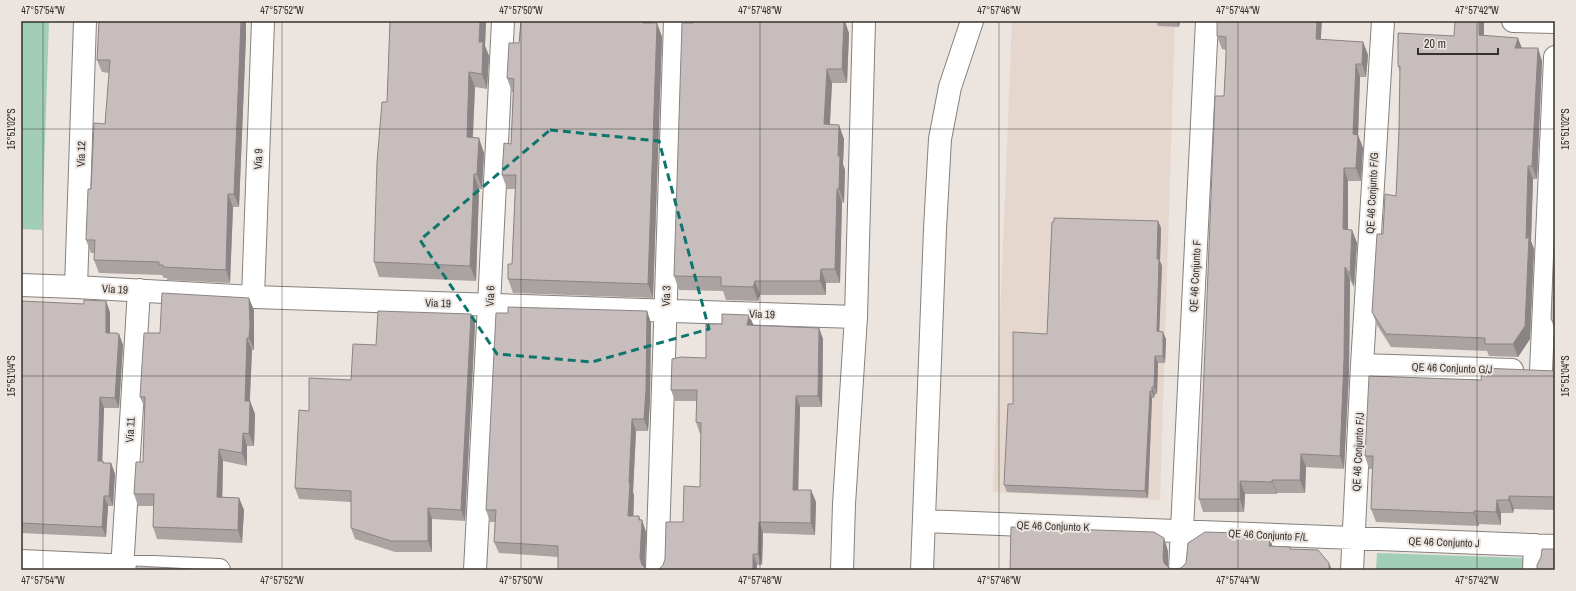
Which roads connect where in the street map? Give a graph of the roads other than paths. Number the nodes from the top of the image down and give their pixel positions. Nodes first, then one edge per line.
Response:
1 (85, 21) edge
2 (263, 21) edge
3 (502, 21) edge
4 (674, 21) edge
5 (864, 21) edge
6 (972, 21) edge
7 (1206, 21) edge
8 (1383, 21) edge
9 (1513, 21) edge
10 (1555, 22) edge
11 (1555, 57) edge
12 (1552, 197) edge
13 (21, 286) edge
14 (76, 287) junction
15 (139, 290) junction
16 (253, 298) junction
17 (489, 305) junction
18 (666, 311) junction
19 (856, 317) junction
20 (1362, 365) junction
21 (1548, 371) edge
22 (924, 521) junction
23 (1183, 530) junction
24 (1354, 539) junction
25 (1545, 545) edge
26 (21, 561) edge
27 (122, 568) edge
28 (219, 570) edge
29 (474, 570) edge
30 (657, 570) edge
31 (842, 570) edge
32 (922, 570) edge
33 (1180, 570) edge
34 (1352, 570) edge
35 (1534, 570) edge

1 - 14 street, Via 12
2 - 16 street, Via 9
3 - 17 street, Via 6
4 - 18 street, Via 3
5 - 19 street
6 - 22 street
7 - 23 street, QE 46 Conjunto F
8 - 20 street, QE 46 Conjunto F/G
9 - 10 street
11 - 12 street
12 - 21 street
13 - 14 street, Via 19
14 - 15 street, Via 19
15 - 16 street, Via 19
15 - 27 street, Via 11
16 - 17 street, Via 19
17 - 18 street, Via 19
17 - 29 street, Via 6
18 - 19 street, Via 19
18 - 30 street, Via 3
19 - 31 street
20 - 21 street, QE 46 Conjunto G/J
20 - 24 street, QE 46 Conjunto F/J
22 - 23 street, QE 46 Conjunto K
22 - 32 street
23 - 24 street, QE 46 Conjunto F/L
23 - 33 street, QE 46 Conjunto F
24 - 25 street, QE 46 Conjunto J
24 - 34 street, QE 46 Conjunto F/J
25 - 35 street
26 - 27 street
27 - 28 street

